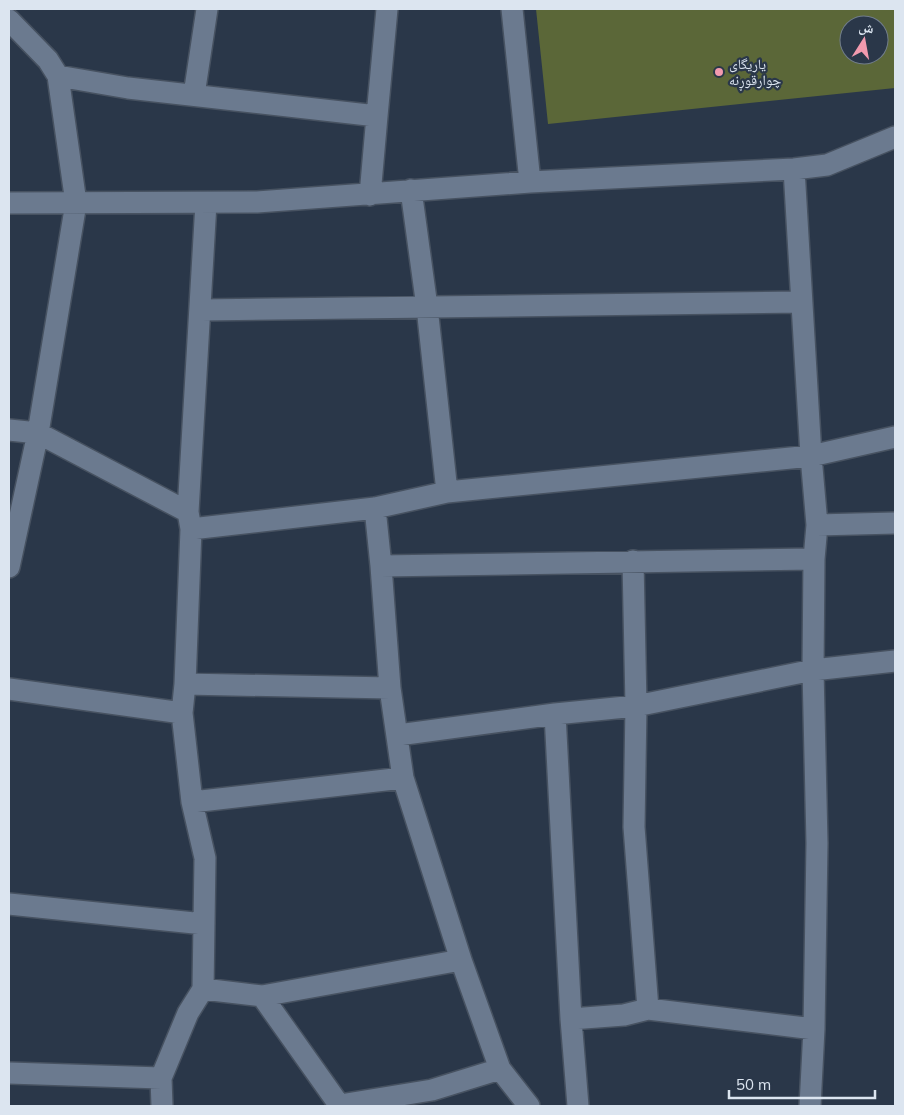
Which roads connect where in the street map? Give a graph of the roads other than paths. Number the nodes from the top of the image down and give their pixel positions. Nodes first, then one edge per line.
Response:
1 (207, 9) edge
2 (387, 9) edge
3 (512, 9) edge
4 (9, 20) edge
5 (58, 76) junction
6 (194, 95) junction
7 (377, 116) junction
8 (895, 137) edge
9 (794, 169) junction
10 (530, 182) junction
11 (411, 190) junction
12 (370, 195) junction
13 (9, 203) edge
14 (76, 203) junction
15 (206, 203) junction
16 (801, 302) junction
17 (427, 307) junction
18 (200, 310) junction
19 (11, 433) edge
20 (38, 433) junction
21 (895, 437) edge
22 (810, 456) junction
23 (446, 492) junction
24 (374, 508) junction
25 (189, 520) junction
26 (895, 524) edge
27 (817, 525) junction
28 (814, 559) junction
29 (633, 561) junction
30 (381, 566) junction
31 (9, 567) edge
32 (895, 661) edge
33 (814, 670) junction
34 (185, 684) junction
35 (390, 688) junction
36 (9, 690) edge
37 (636, 706) junction
38 (182, 713) junction
39 (555, 714) junction
40 (398, 735) junction
41 (403, 778) junction
42 (192, 802) junction
43 (9, 904) edge
44 (204, 924) junction
45 (461, 960) junction
46 (203, 989) junction
47 (262, 996) junction
48 (648, 1009) junction
49 (571, 1018) junction
50 (814, 1029) junction
51 (500, 1069) junction
52 (9, 1073) edge
53 (162, 1078) junction
54 (162, 1106) edge
55 (340, 1106) edge
56 (530, 1106) edge
57 (578, 1106) edge
58 (810, 1106) edge

1 - 6 street
2 - 7 street
3 - 10 street
4 - 5 street
5 - 6 street
5 - 14 street
6 - 7 street
7 - 12 street
8 - 9 street
9 - 10 street
9 - 16 street
10 - 11 street
11 - 12 street
11 - 17 street
12 - 15 street
13 - 14 street
14 - 15 street
14 - 20 street
15 - 18 street
16 - 17 street
16 - 22 street
17 - 18 street
17 - 23 street
18 - 25 street
19 - 20 street
20 - 25 street
20 - 31 street
21 - 22 street
22 - 23 street
22 - 27 street
23 - 24 street
24 - 25 street
24 - 30 street
25 - 34 street
26 - 27 street
27 - 28 street
28 - 29 street
28 - 33 street
29 - 30 street
29 - 37 street
30 - 35 street
32 - 33 street
33 - 37 street
33 - 50 street
34 - 35 street
34 - 38 street
35 - 40 street
36 - 38 street
37 - 39 street
37 - 48 street
38 - 42 street
39 - 40 street
39 - 49 street
40 - 41 street
41 - 42 street
41 - 45 street
42 - 44 street
43 - 44 street
44 - 46 street
45 - 47 street
45 - 51 street
46 - 47 street
46 - 53 street
47 - 55 street
48 - 49 street
48 - 50 street
49 - 57 street
50 - 58 street
51 - 55 street
51 - 56 street
52 - 53 street
53 - 54 street

